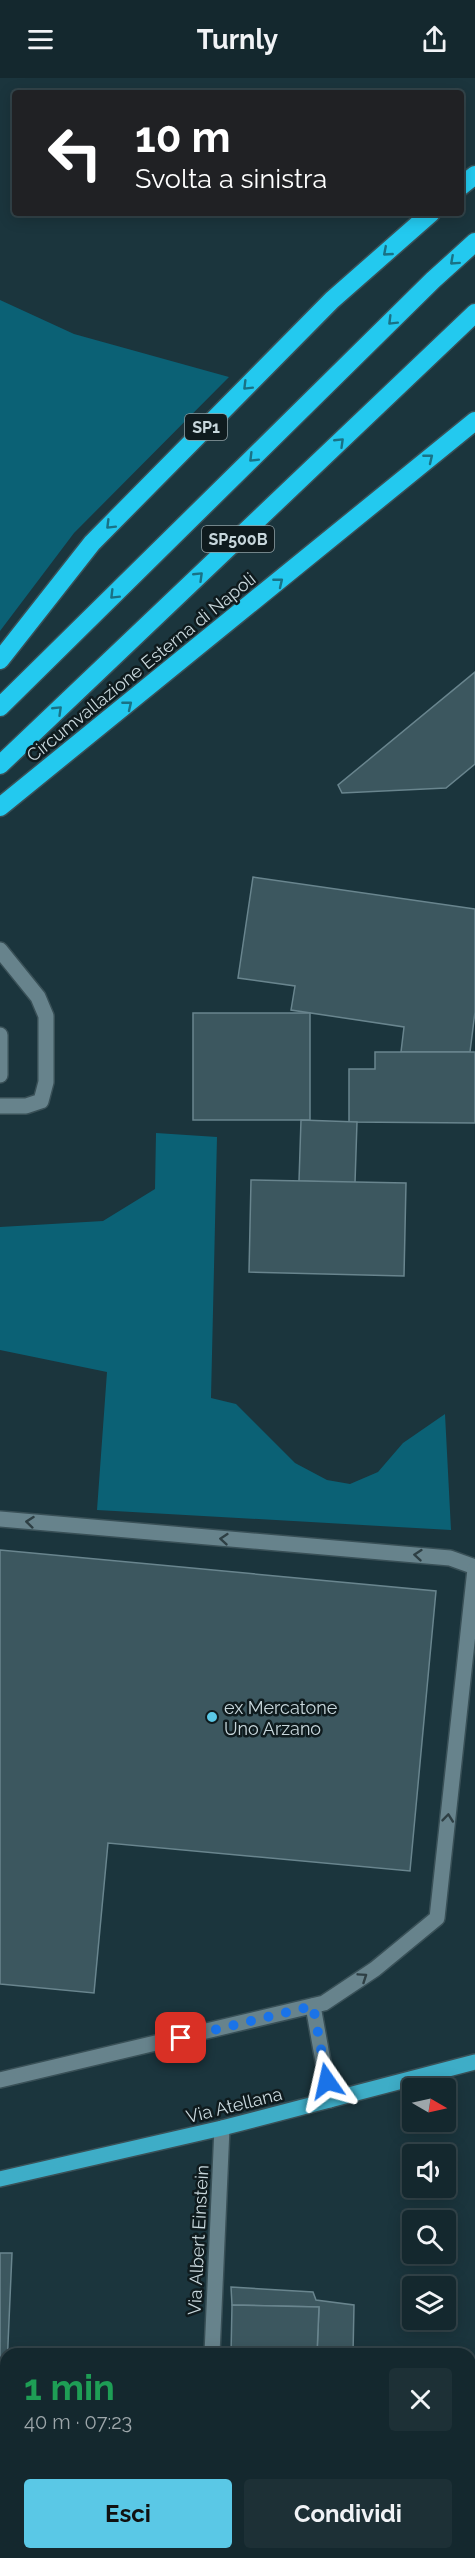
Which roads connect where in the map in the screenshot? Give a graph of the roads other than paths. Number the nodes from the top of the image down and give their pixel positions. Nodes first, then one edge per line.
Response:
1 (428, 216) edge
2 (475, 242) edge
3 (475, 313) edge
4 (475, 421) edge
5 (0, 660) edge
6 (0, 707) edge
7 (0, 765) edge
8 (0, 807) edge
9 (0, 950) edge
10 (0, 1035) edge
11 (0, 1075) edge
12 (0, 1106) edge
13 (0, 1519) edge
14 (475, 1568) edge
15 (313, 2006) junction
16 (475, 2062) edge
17 (0, 2080) edge
18 (330, 2100) junction
19 (222, 2128) junction
20 (0, 2179) edge
21 (212, 2348) edge

1 -> 5 highway, SP1
2 -> 6 highway, SP500B
7 -> 3 highway, SP500B
8 -> 4 highway, Circumvallazione Esterna di Napoli
9 - 12 street
10 - 11 street
14 -> 13 street
15 -> 14 street
15 - 17 street
15 - 18 street
16 - 18 main road, Via Atellana
18 - 19 main road, Via Atellana
19 - 20 main road, Via Atellana
19 - 21 street, Via Albert Einstein

